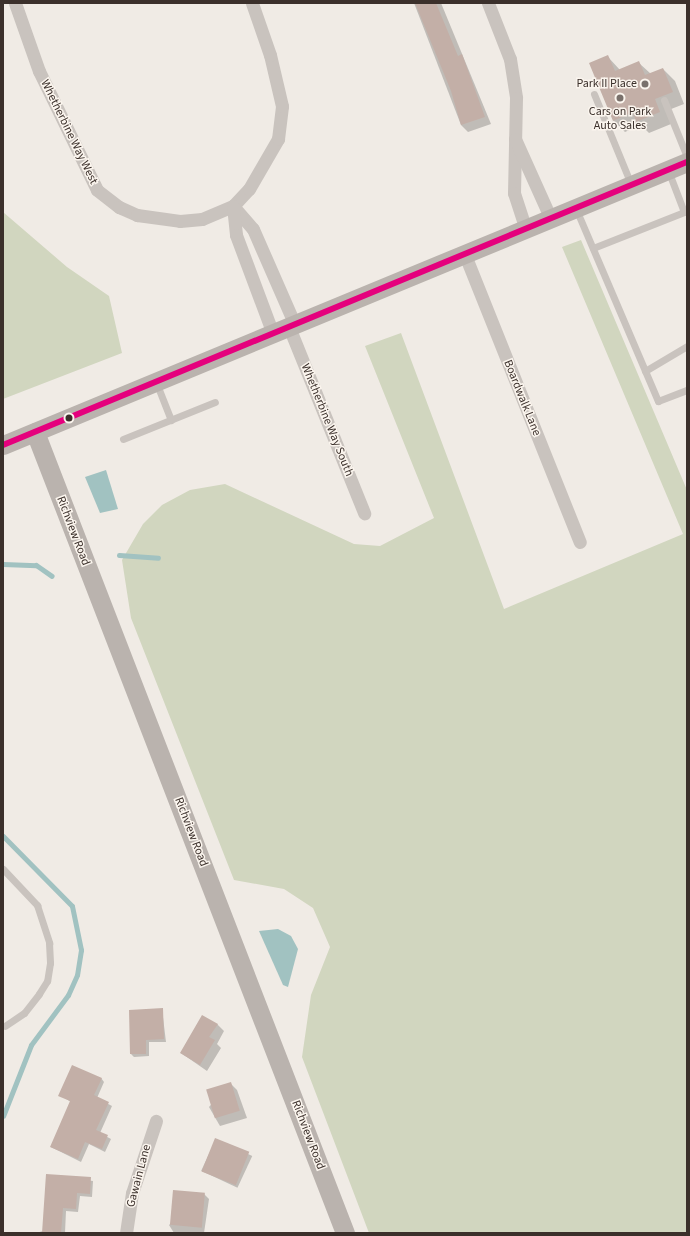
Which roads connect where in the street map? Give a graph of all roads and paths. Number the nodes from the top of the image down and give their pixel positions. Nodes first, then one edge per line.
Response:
1 (15, 3) edge
2 (252, 3) edge
3 (488, 3) edge
4 (594, 94) dead end
5 (664, 100) dead end
6 (514, 136) junction
7 (687, 157) edge
8 (687, 162) edge
9 (668, 170) junction
10 (631, 186) junction
11 (233, 206) junction
12 (576, 209) junction
13 (551, 220) junction
14 (526, 230) junction
15 (593, 248) junction
16 (465, 254) junction
17 (286, 329) junction
18 (687, 346) edge
19 (645, 372) junction
20 (156, 382) junction
21 (687, 390) edge
22 (215, 402) dead end
23 (171, 420) junction
24 (35, 432) junction
25 (123, 439) dead end
26 (3, 445) edge
27 (364, 513) dead end
28 (580, 542) dead end
29 (3, 869) edge
30 (5, 1026) dead end
31 (156, 1121) dead end
32 (126, 1233) edge
33 (345, 1233) edge

1 - 11 street, Whetherbine Way West
2 - 11 street
3 - 6 street
4 - 10 lane
5 - 7 lane
6 - 13 street
6 - 14 street
8 - 9 street
9 - 10 street
9 - 15 lane
10 - 12 street
11 - 17 street
11 - 17 street
12 - 13 street
12 - 15 lane
13 - 14 street
14 - 16 street
15 - 19 lane
16 - 17 street
16 - 28 street, Boardwalk Lane
17 - 20 street
17 - 27 street, Whetherbine Way South
18 - 19 lane
19 - 21 lane
20 - 23 lane
20 - 24 street
22 - 23 lane
23 - 25 lane
24 - 26 street
24 - 33 street, Richview Road
29 - 30 lane
31 - 32 street, Gawain Lane

